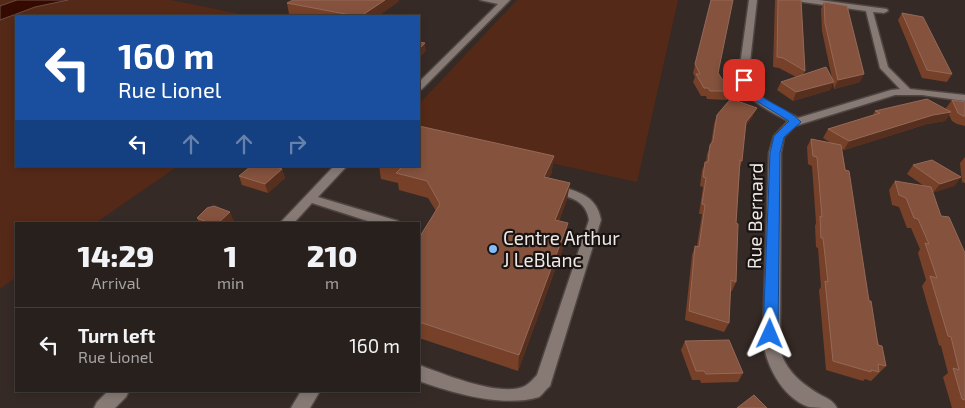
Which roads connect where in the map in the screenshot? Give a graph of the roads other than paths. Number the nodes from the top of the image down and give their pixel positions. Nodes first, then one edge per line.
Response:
1 (484, 0) edge
2 (753, 0) edge
3 (803, 0) edge
4 (505, 2) edge
5 (869, 9) junction
6 (884, 11) dead end
7 (420, 86) edge
8 (907, 91) junction
9 (965, 98) edge
10 (797, 122) junction
11 (340, 167) edge
12 (557, 190) edge
13 (309, 198) junction
14 (286, 222) edge
15 (387, 222) edge
16 (420, 373) edge
17 (119, 392) edge
18 (310, 392) edge
19 (103, 408) edge
20 (300, 408) edge
21 (828, 408) edge

1 - 4 street
2 - 10 street
3 - 5 street
4 - 7 street
5 - 6 street
5 - 8 street
8 - 9 street, Rue Bernard
8 - 10 street, Rue Bernard
10 - 21 street, Rue Bernard
11 - 13 street
12 - 16 street
13 - 14 street
13 - 15 street
17 - 19 street
18 - 20 street

